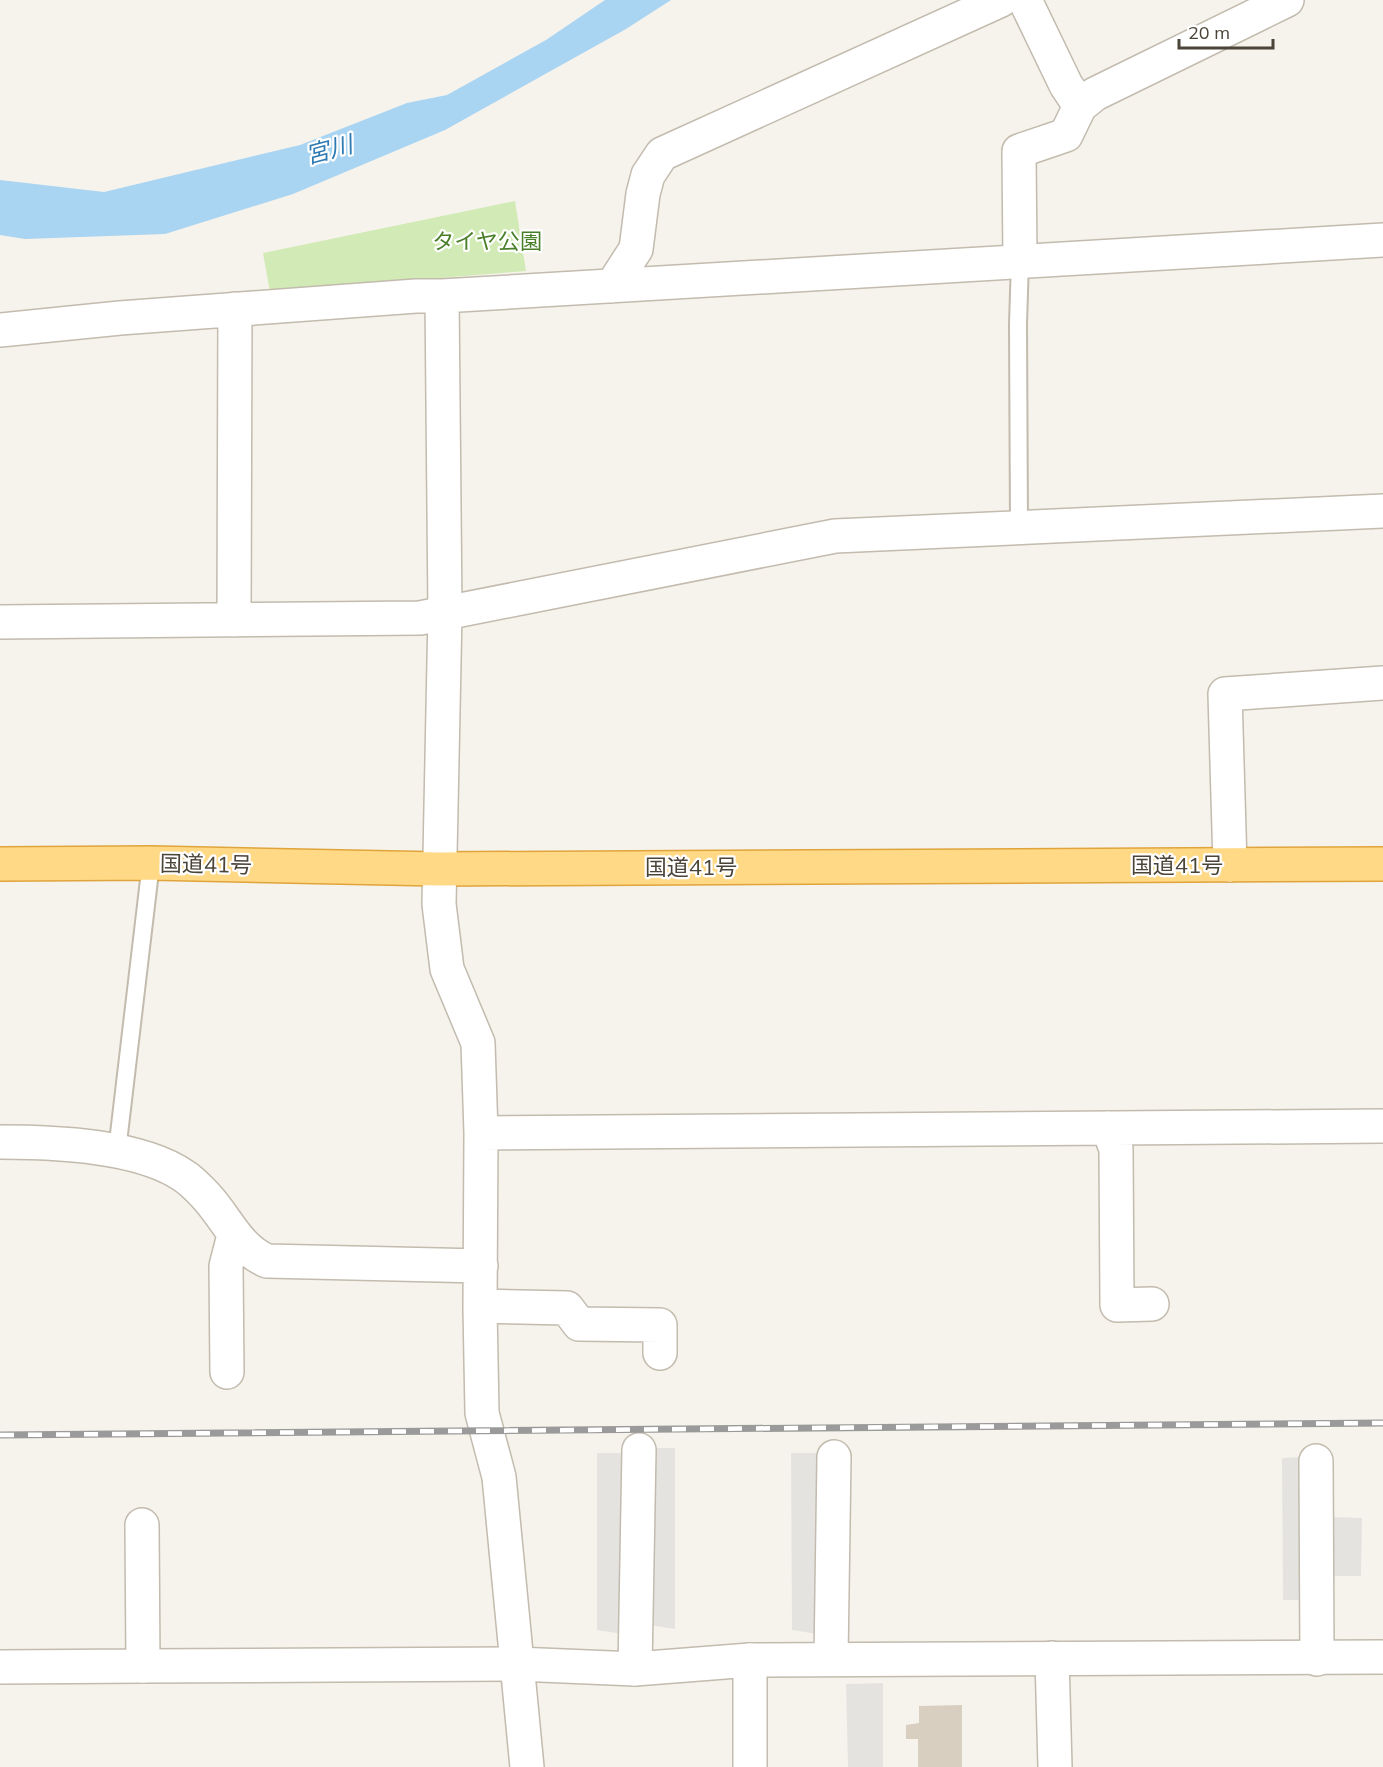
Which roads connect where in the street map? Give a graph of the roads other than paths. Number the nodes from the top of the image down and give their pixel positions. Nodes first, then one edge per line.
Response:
1 (1001, 0) edge
2 (1024, 0) edge
3 (1287, 0) edge
4 (1080, 106) junction
5 (1383, 240) edge
6 (1020, 261) junction
7 (612, 286) junction
8 (442, 296) junction
9 (235, 309) junction
10 (0, 330) edge
11 (1383, 511) edge
12 (1019, 528) junction
13 (445, 613) junction
14 (234, 620) junction
15 (0, 622) edge
16 (1383, 683) edge
17 (151, 863) junction
18 (0, 864) edge
19 (1383, 864) edge
20 (1230, 865) junction
21 (440, 868) junction
22 (1383, 1126) edge
23 (1108, 1128) junction
24 (481, 1133) junction
25 (0, 1142) edge
26 (117, 1152) junction
27 (234, 1235) junction
28 (481, 1266) junction
29 (1152, 1304) dead end
30 (480, 1306) junction
31 (660, 1353) dead end
32 (227, 1372) dead end
33 (639, 1450) dead end
34 (834, 1457) dead end
35 (1316, 1461) dead end
36 (142, 1525) dead end
37 (1383, 1657) edge
38 (1052, 1658) junction
39 (831, 1659) junction
40 (1317, 1659) junction
41 (750, 1660) junction
42 (517, 1664) junction
43 (143, 1666) junction
44 (0, 1667) edge
45 (635, 1669) junction
46 (527, 1767) edge
47 (750, 1767) edge
48 (1055, 1767) edge

1 - 7 street
2 - 4 street
3 - 4 street
4 - 6 street
5 - 6 street
6 - 7 street
6 - 12 lane
7 - 8 street
8 - 9 street
8 - 13 street
9 - 10 street
9 - 14 street
11 - 12 street
12 - 13 street
13 - 14 street
13 - 21 street
14 - 15 street
16 - 20 street
17 - 18 highway, 国道41号
17 - 21 highway, 国道41号
17 - 26 lane
19 - 20 highway, 国道41号
20 - 21 highway, 国道41号
21 - 24 street
22 - 23 street
23 - 24 street
23 - 29 street
24 - 28 street
25 - 26 street
26 - 27 street
27 - 28 street
27 - 32 street
28 - 30 street
30 - 31 street
30 - 42 street
33 - 45 street
34 - 39 street
35 - 40 street
36 - 43 street
37 - 40 street
38 - 39 street
38 - 40 street
38 - 48 street
39 - 41 street
41 - 45 street
41 - 47 street
42 - 43 street
42 - 45 street
42 - 46 street
43 - 44 street

